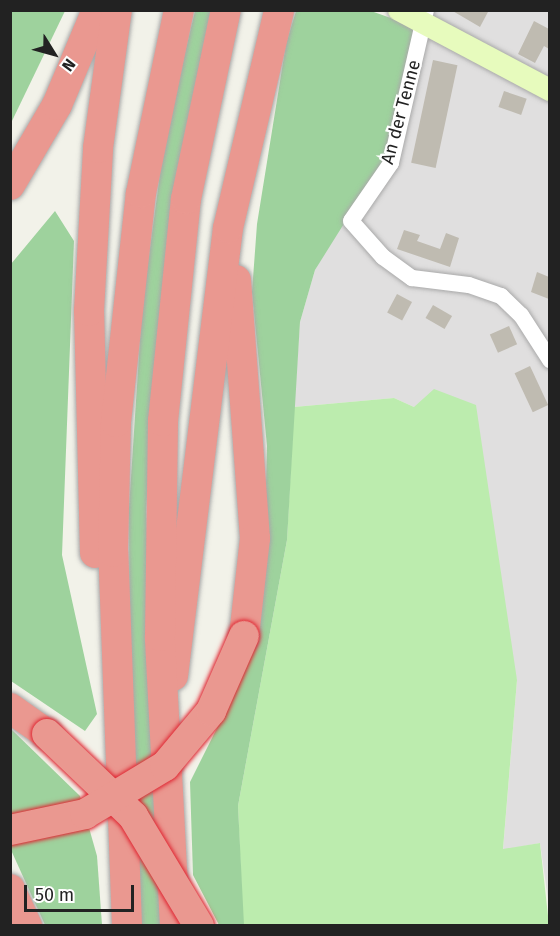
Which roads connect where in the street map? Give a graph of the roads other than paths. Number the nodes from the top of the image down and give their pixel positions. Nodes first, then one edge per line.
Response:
1 (97, 10) edge
2 (117, 10) edge
3 (179, 10) edge
4 (226, 10) edge
5 (279, 10) edge
6 (411, 13) edge
7 (549, 90) edge
8 (10, 185) edge
9 (239, 193) junction
10 (549, 360) edge
11 (10, 708) edge
12 (163, 723) junction
13 (118, 724) junction
14 (10, 830) edge
15 (10, 889) edge
16 (27, 926) edge
17 (127, 926) edge
18 (175, 926) edge
19 (199, 926) edge

1 - 8 highway
2 - 13 highway
3 - 13 highway
4 - 12 highway
5 - 9 highway
6 - 7 street
6 - 10 street, An der Tenne
9 - 12 highway
9 - 14 highway, bridge
11 - 19 highway, bridge
12 - 18 highway
13 - 17 highway
15 - 16 highway

